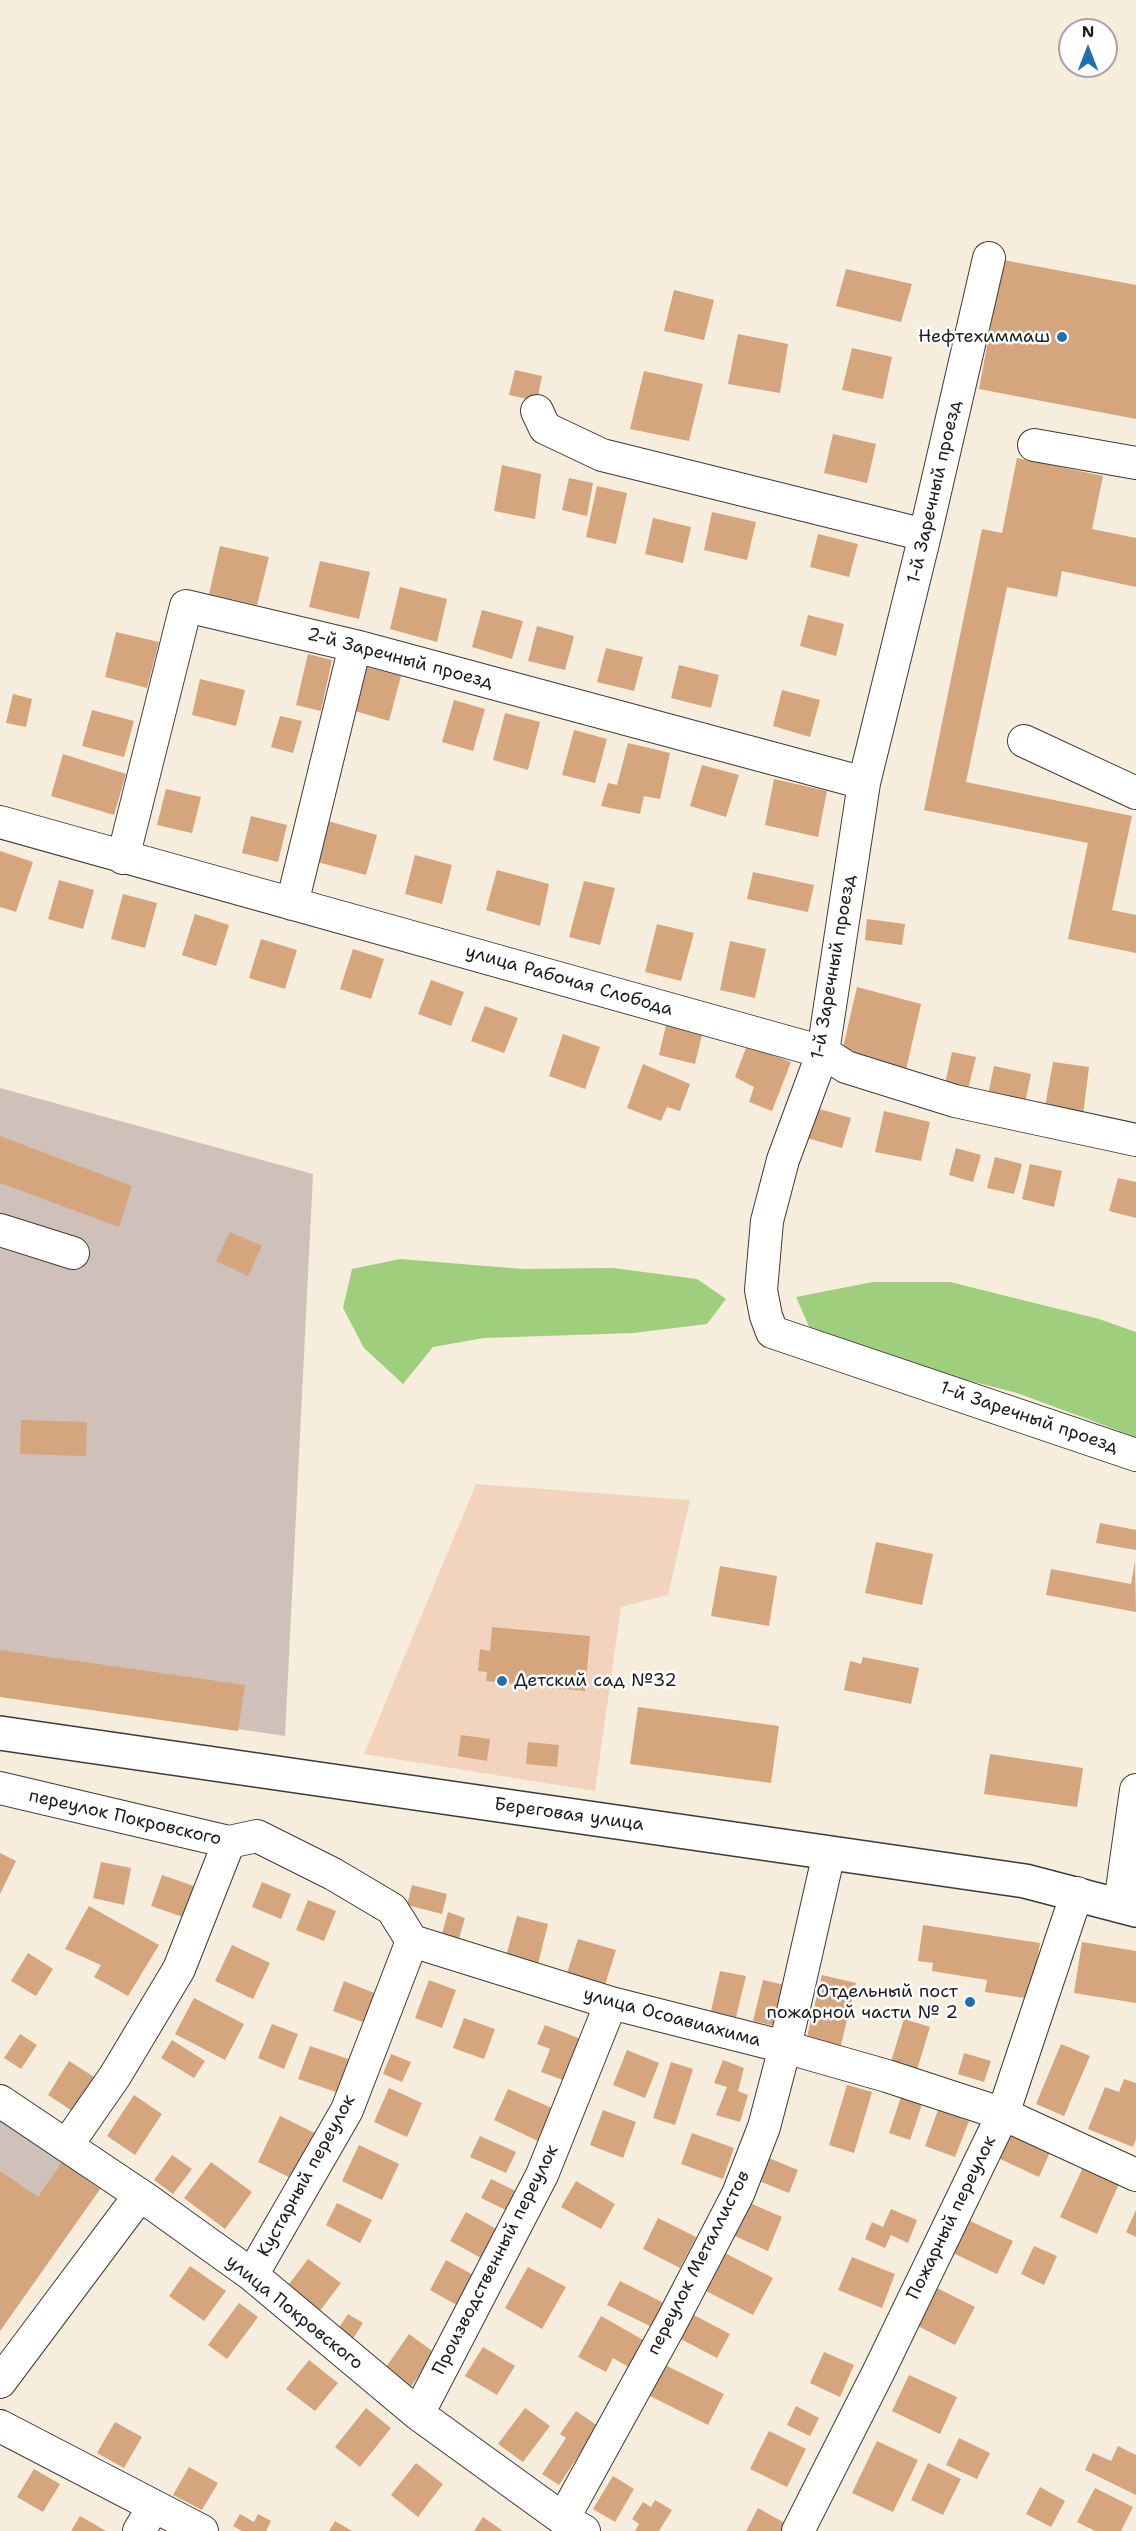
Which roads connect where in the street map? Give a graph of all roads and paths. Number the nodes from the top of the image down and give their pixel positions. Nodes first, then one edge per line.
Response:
1 (988, 258) dead end
2 (537, 411) dead end
3 (1034, 445) dead end
4 (1136, 463) edge
5 (925, 535) junction
6 (355, 646) junction
7 (1023, 741) dead end
8 (864, 783) junction
9 (1136, 793) edge
10 (0, 822) edge
11 (123, 858) junction
12 (292, 904) junction
13 (823, 1052) junction
14 (1136, 1140) edge
15 (0, 1230) edge
16 (73, 1253) dead end
17 (1136, 1455) edge
18 (0, 1733) edge
19 (0, 1788) edge
20 (1136, 1790) edge
21 (229, 1842) junction
22 (829, 1852) junction
23 (1077, 1893) junction
24 (1128, 1907) edge
25 (412, 1941) junction
26 (610, 2003) junction
27 (785, 2047) junction
28 (0, 2101) edge
29 (1003, 2114) junction
30 (67, 2145) junction
31 (1136, 2175) edge
32 (140, 2195) junction
33 (252, 2275) junction
34 (0, 2382) edge
35 (418, 2414) junction
36 (0, 2427) edge
37 (146, 2518) edge
38 (574, 2525) edge
39 (201, 2531) edge
40 (798, 2531) edge

1 - 5 street, 1-й Заречный проезд
2 - 5 street
3 - 4 street
5 - 8 street, 1-й Заречный проезд
6 - 8 street, 2-й Заречный проезд
6 - 11 street, 2-й Заречный проезд
6 - 12 street
7 - 9 street
8 - 13 street, 1-й Заречный проезд
10 - 11 street, улица Рабочая Слобода
11 - 12 street, улица Рабочая Слобода
12 - 13 street, улица Рабочая Слобода
13 - 14 street, улица Рабочая Слобода
13 - 17 street, 1-й Заречный проезд
15 - 16 street
18 - 22 main road, Береговая улица
19 - 21 street, переулок Покровского
20 - 24 street
21 - 25 street
21 - 30 street, переулок Покровского
22 - 23 main road, Береговая улица
22 - 27 street, переулок Металлистов
23 - 24 main road, Береговая улица
23 - 29 street, Пожарный переулок
25 - 26 street, улица Осоавиахима
25 - 33 street, Кустарный переулок
26 - 27 street, улица Осоавиахима
26 - 35 street, Производственный переулок
27 - 29 street, улица Осоавиахима
27 - 38 street, переулок Металлистов
28 - 30 street, улица Покровского
29 - 31 street, улица Осоавиахима
29 - 40 street, Пожарный переулок
30 - 32 street, улица Покровского
32 - 33 street, улица Покровского
32 - 34 street
33 - 35 street, улица Покровского
35 - 38 street, улица Покровского
36 - 37 street
37 - 39 street

